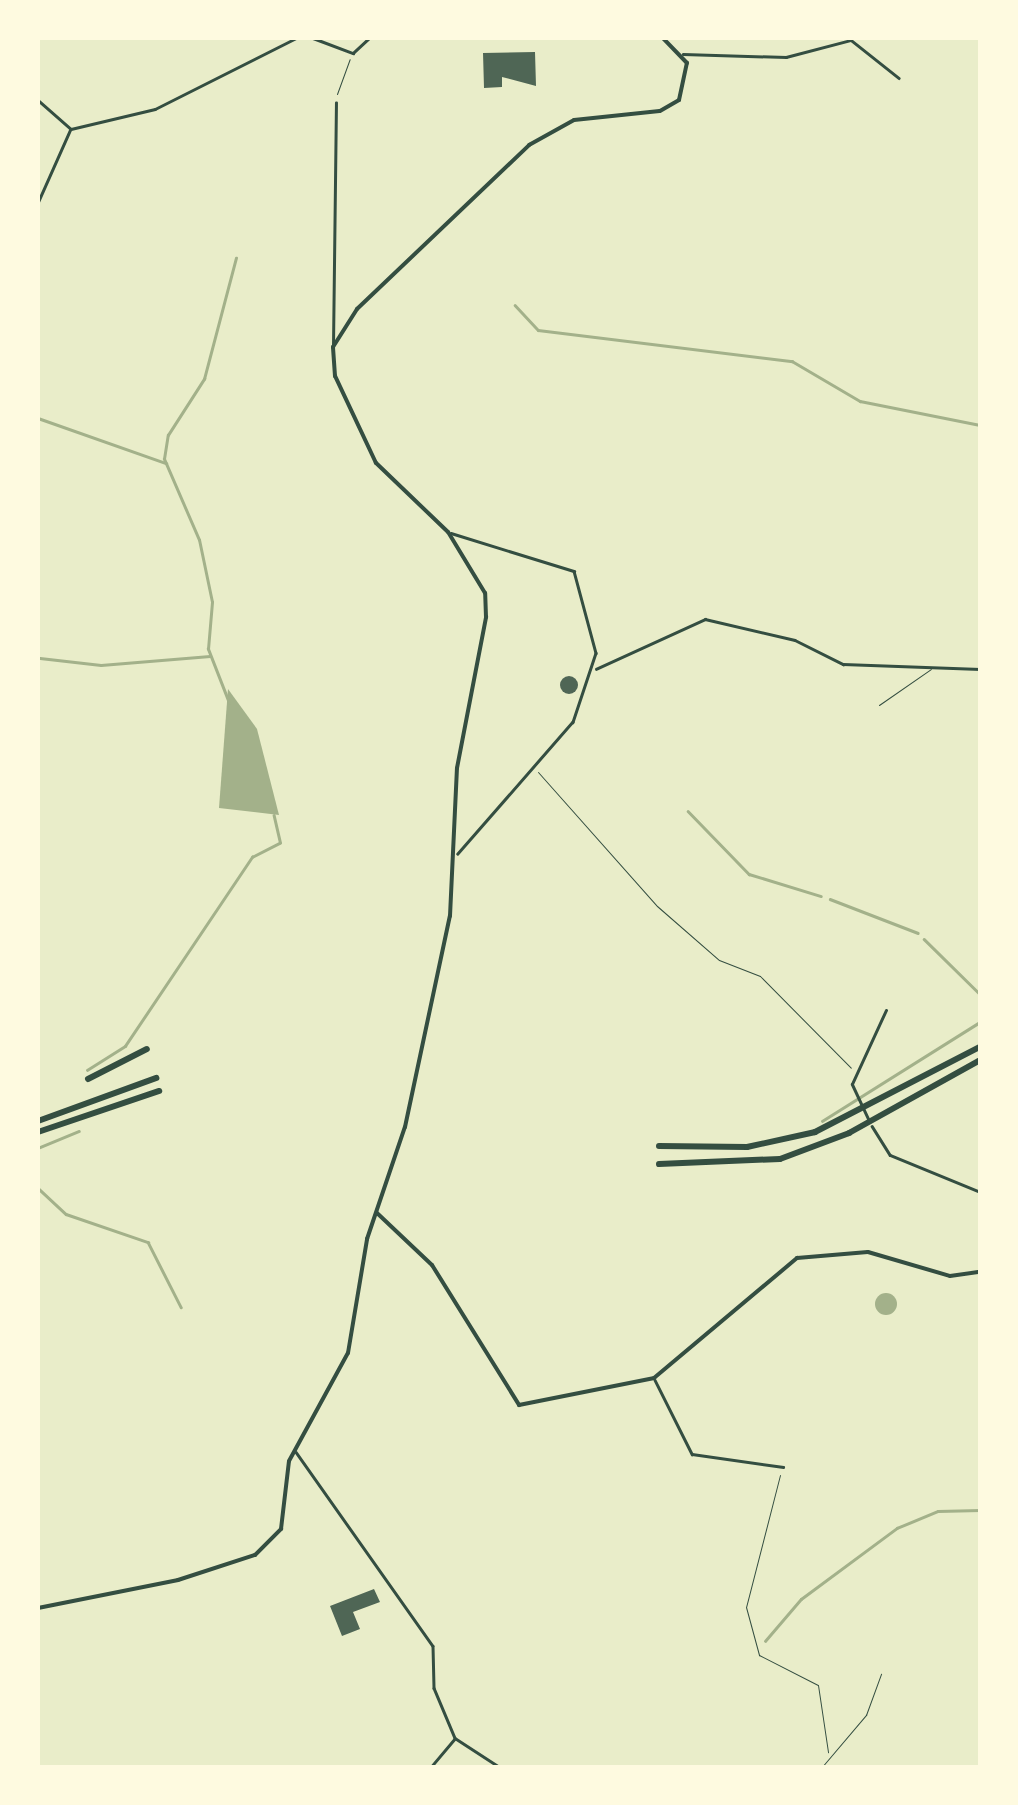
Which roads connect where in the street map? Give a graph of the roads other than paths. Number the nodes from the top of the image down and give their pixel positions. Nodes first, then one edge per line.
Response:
1 (296, 38) edge
2 (313, 38) edge
3 (369, 38) edge
4 (663, 38) edge
5 (683, 54) junction
6 (899, 78) dead end
7 (38, 100) edge
8 (336, 102) road end
9 (70, 129) junction
10 (38, 202) edge
11 (333, 348) junction
12 (448, 532) junction
13 (934, 667) junction
14 (980, 669) edge
15 (595, 670) junction
16 (879, 704) dead end
17 (458, 854) junction
18 (886, 1010) dead end
19 (980, 1047) edge
20 (147, 1048) dead end
21 (980, 1060) edge
22 (156, 1078) dead end
23 (88, 1079) dead end
24 (158, 1090) dead end
25 (38, 1121) edge
26 (38, 1132) edge
27 (659, 1146) dead end
28 (659, 1164) dead end
29 (980, 1192) edge
30 (376, 1212) junction
31 (980, 1272) edge
32 (654, 1378) junction
33 (296, 1452) junction
34 (782, 1467) road end
35 (38, 1608) edge
36 (455, 1738) junction
37 (430, 1768) edge
38 (501, 1768) edge

1 - 9 street
2 - 3 street
4 - 5 main road
5 - 6 street
5 - 11 main road
7 - 9 street
8 - 11 street
9 - 10 street
11 - 12 main road
12 - 15 street
12 - 17 main road
13 - 14 street
13 - 15 street
13 - 16 lane
15 - 17 street
17 - 30 main road
18 - 29 street
19 - 27 highway
20 - 23 highway
21 - 28 highway
22 - 25 highway
24 - 26 highway
30 - 32 main road
30 - 33 main road
31 - 32 main road
32 - 34 street
33 - 35 main road
33 - 36 street
36 - 37 street
36 - 38 street

